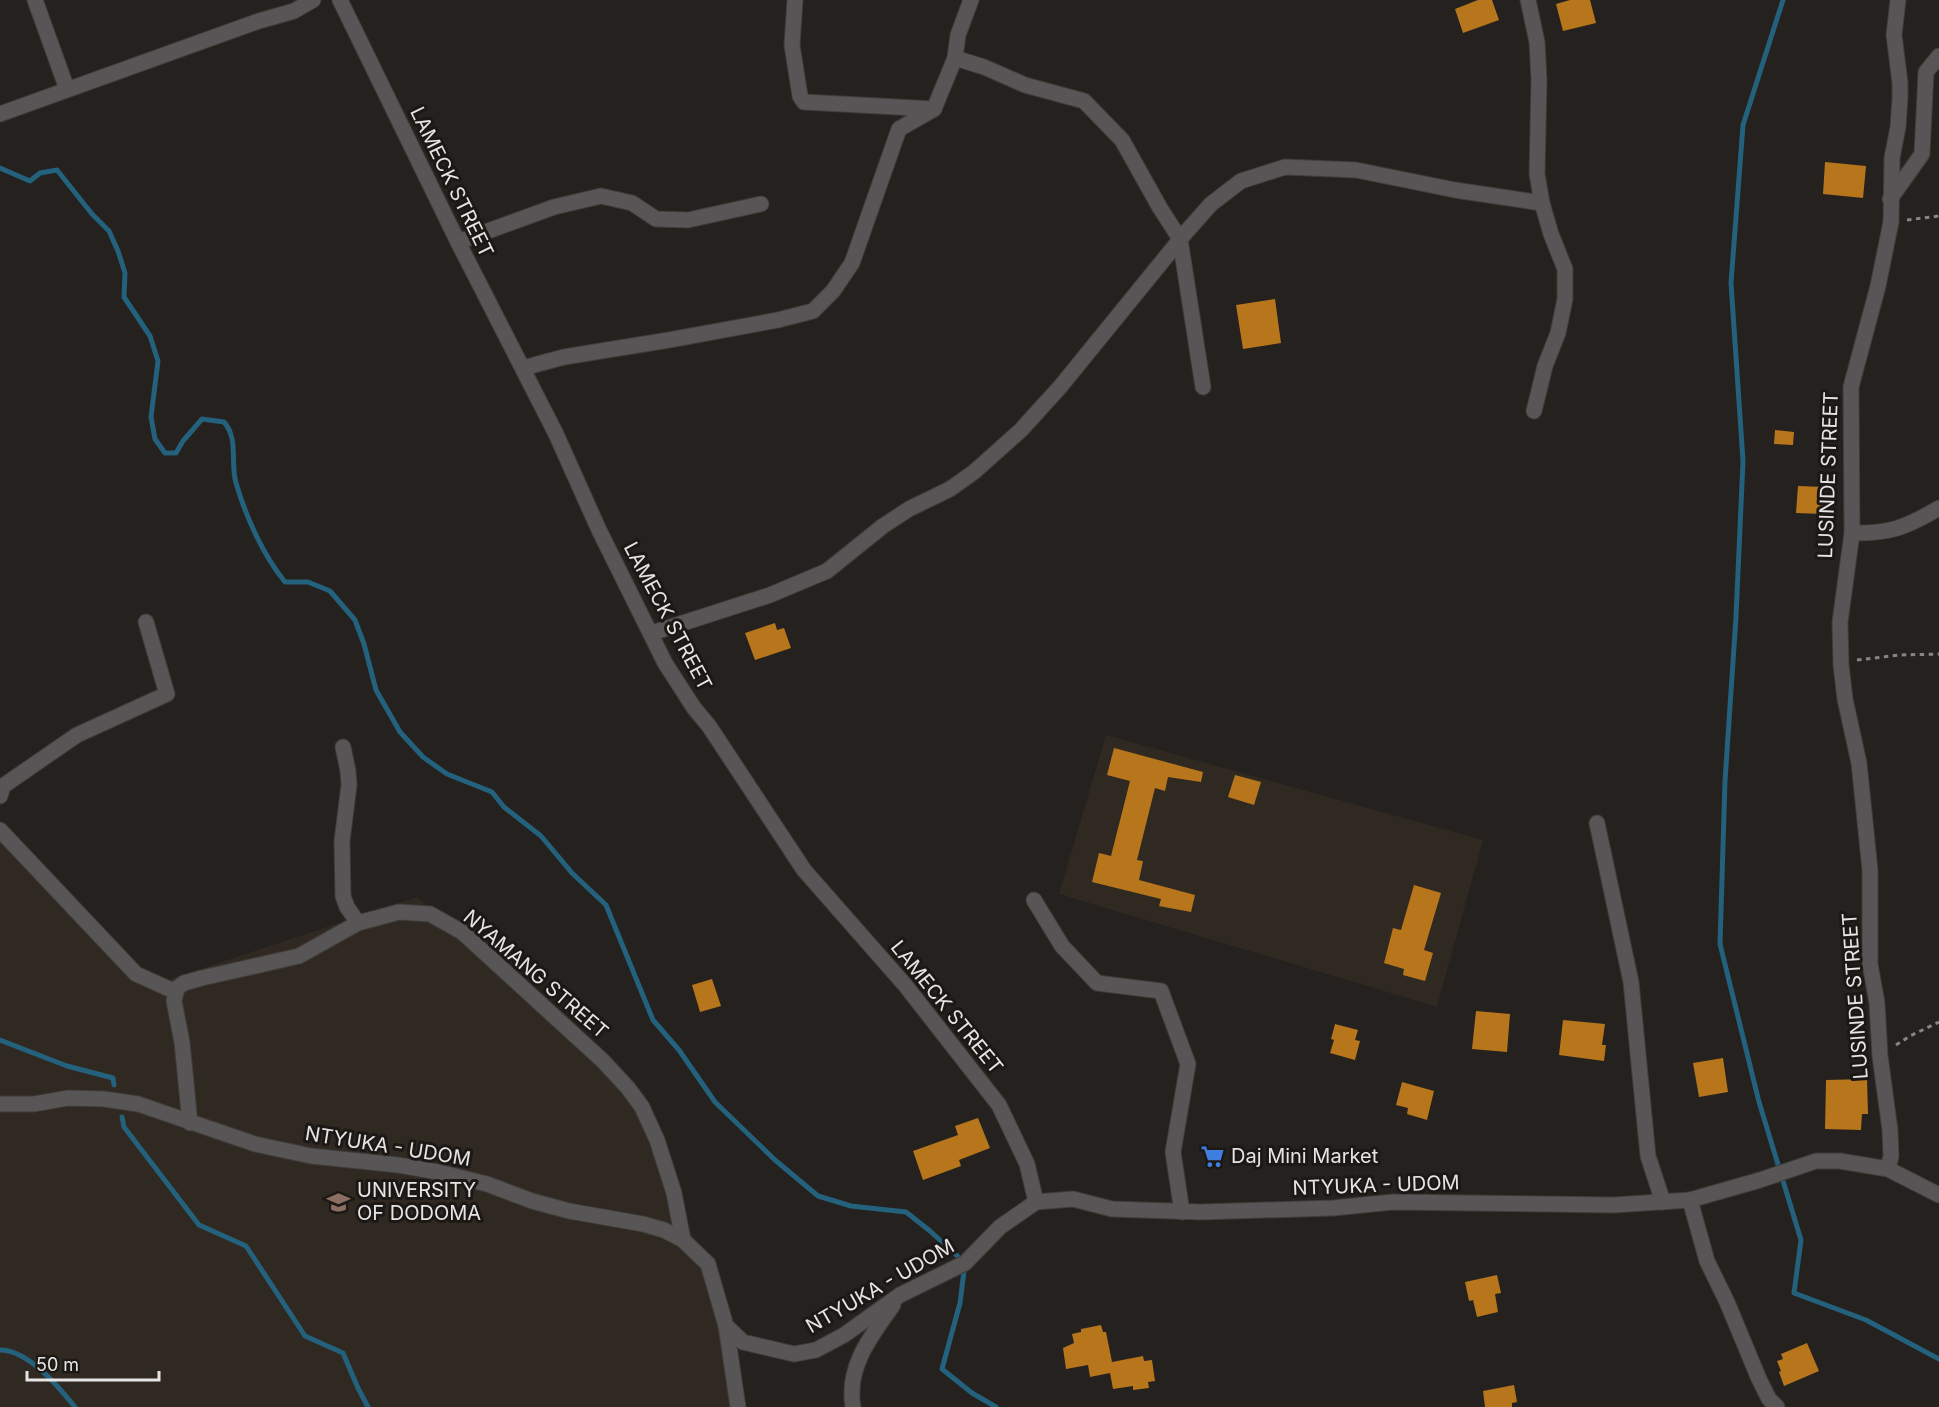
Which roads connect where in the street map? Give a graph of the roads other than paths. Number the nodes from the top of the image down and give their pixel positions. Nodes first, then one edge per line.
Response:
1 (35, 0) edge
2 (313, 0) edge
3 (340, 0) edge
4 (795, 0) edge
5 (971, 0) edge
6 (1528, 0) edge
7 (1898, 0) edge
8 (1939, 56) edge
9 (955, 58) junction
10 (67, 89) junction
11 (934, 109) junction
12 (0, 114) edge
13 (1890, 199) junction
14 (1542, 203) junction
15 (761, 204) dead end
16 (1180, 239) junction
17 (458, 242) junction
18 (523, 368) junction
19 (1203, 387) dead end
20 (1534, 411) dead end
21 (1939, 508) edge
22 (1852, 533) junction
23 (146, 621) dead end
24 (652, 633) junction
25 (343, 747) dead end
26 (0, 796) edge
27 (1597, 823) dead end
28 (0, 830) edge
29 (1034, 900) dead end
30 (358, 923) junction
31 (176, 992) junction
32 (0, 1104) edge
33 (190, 1123) junction
34 (1888, 1169) junction
35 (1939, 1195) edge
36 (1690, 1200) junction
37 (1036, 1202) junction
38 (1663, 1202) junction
39 (1182, 1212) junction
40 (683, 1240) junction
41 (900, 1295) junction
42 (726, 1326) junction
43 (738, 1407) edge
44 (854, 1407) edge
45 (1777, 1407) edge

1 - 10 street
2 - 10 street
3 - 17 street, LAMECK STREET
4 - 11 street
5 - 9 street
6 - 14 street
7 - 13 street, LUSINDE STREET
8 - 13 street
9 - 11 street
9 - 16 street
10 - 12 street
11 - 18 street
13 - 22 street, LUSINDE STREET
14 - 16 street
14 - 20 street
15 - 17 street
16 - 19 street
16 - 24 street
17 - 18 street, LAMECK STREET
18 - 24 street, LAMECK STREET
21 - 22 street
22 - 34 street, LUSINDE STREET
23 - 26 street
24 - 37 street, LAMECK STREET
25 - 30 street
27 - 38 street
28 - 31 street
29 - 39 street
30 - 31 street, NYAMANG STREET
30 - 40 street, NYAMANG STREET
31 - 33 street
32 - 33 street, NTYUKA - UDOM
33 - 40 street, NTYUKA - UDOM
34 - 35 street, NTYUKA - UDOM
34 - 36 street, NTYUKA - UDOM
36 - 38 street, NTYUKA - UDOM
36 - 45 street
37 - 39 street, NTYUKA - UDOM
37 - 41 street, NTYUKA - UDOM
38 - 39 street, NTYUKA - UDOM
40 - 42 street, NTYUKA - UDOM
41 - 42 street, NTYUKA - UDOM
41 - 44 street
42 - 43 street

